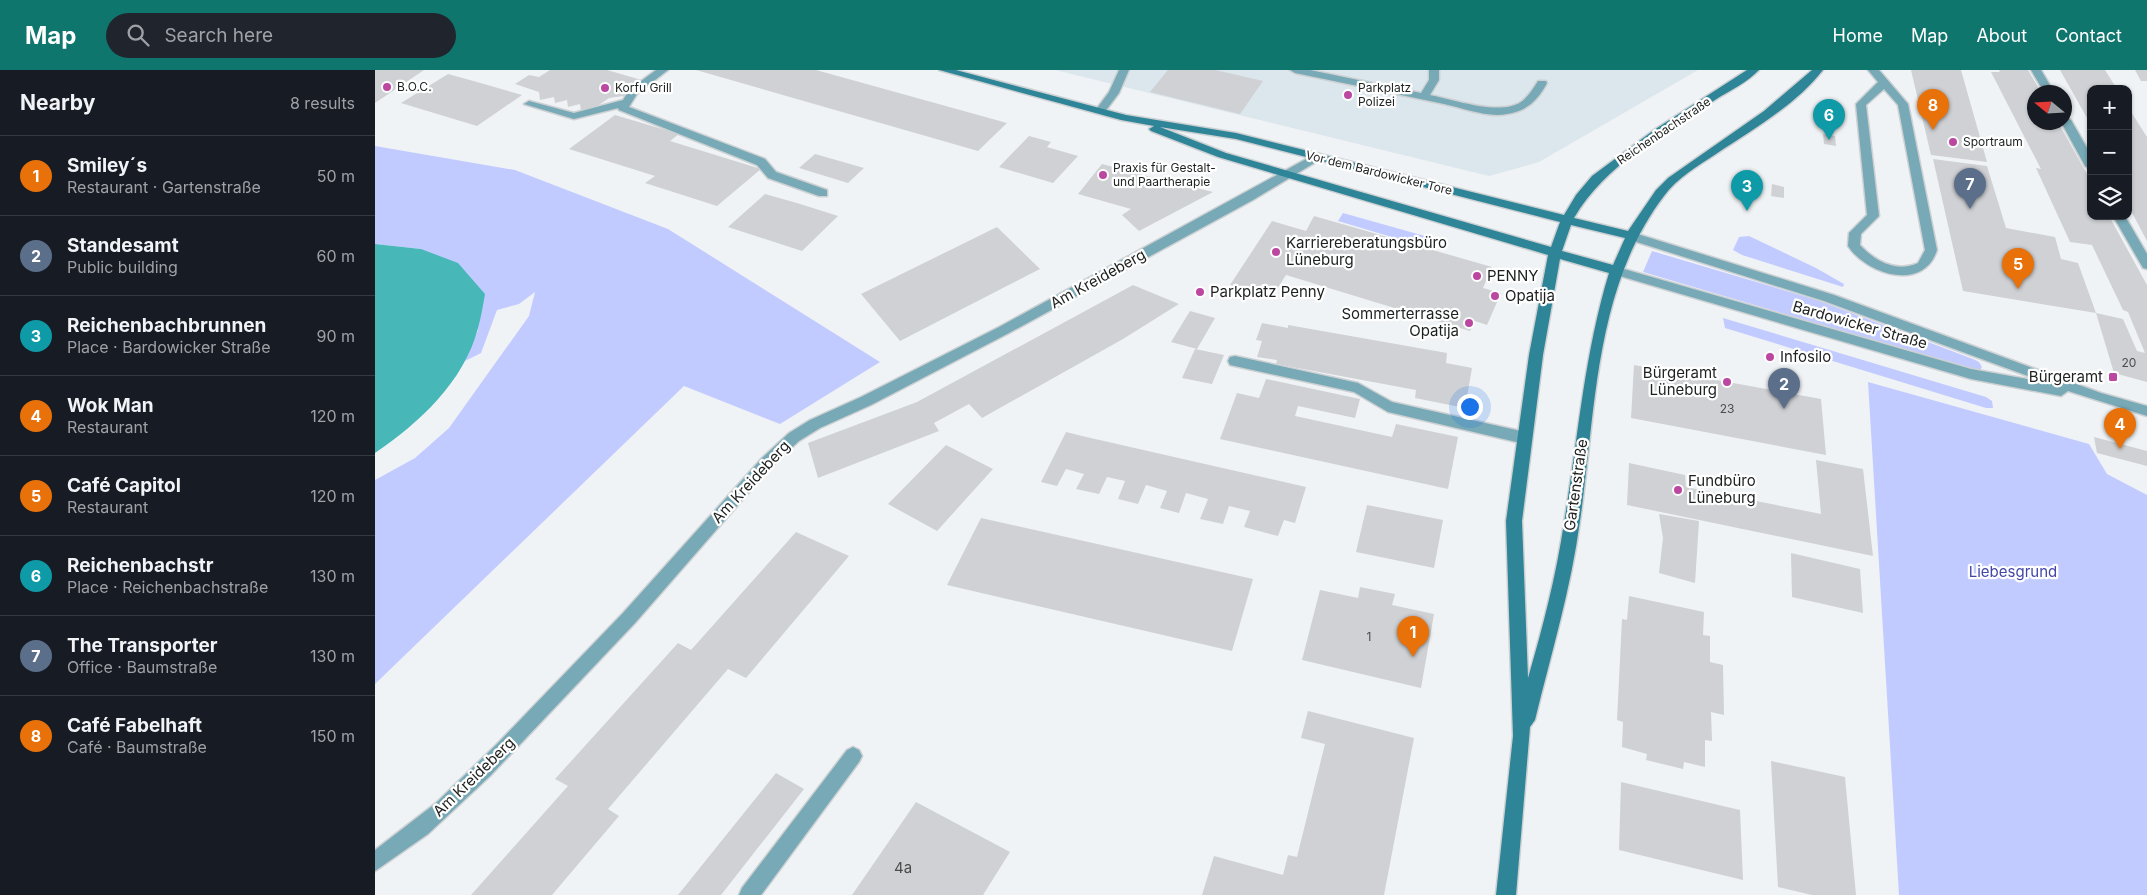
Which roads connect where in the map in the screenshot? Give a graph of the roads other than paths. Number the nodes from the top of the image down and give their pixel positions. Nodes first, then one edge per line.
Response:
1 (663, 70) edge
2 (944, 70) edge
3 (1124, 70) edge
4 (1295, 70) edge
5 (1434, 70) edge
6 (1754, 70) edge
7 (1818, 70) edge
8 (1873, 70) edge
9 (2036, 70) edge
10 (1885, 82) junction
11 (1543, 83) dead end
12 (2045, 85) edge
13 (1423, 98) junction
14 (627, 102) junction
15 (529, 104) dead end
16 (1100, 111) junction
17 (1125, 118) junction
18 (2071, 130) edge
19 (1317, 157) junction
20 (2087, 159) edge
21 (1288, 174) junction
22 (823, 193) dead end
23 (1567, 220) junction
24 (2121, 220) edge
25 (1631, 236) junction
26 (1555, 253) junction
27 (2147, 265) edge
28 (1617, 271) junction
29 (1235, 361) dead end
30 (2098, 397) junction
31 (2147, 411) edge
32 (1525, 438) junction
33 (1522, 736) junction
34 (852, 766) dead end
35 (375, 861) edge
36 (749, 895) edge
37 (1506, 895) edge

1 - 14 street
2 - 16 main road, Vor dem Bardowicker Tore
3 - 16 street
4 - 13 street
5 - 13 street
6 - 23 main road, Reichenbachstraße
7 - 25 main road
8 - 10 street
9 - 12 street
10 - 10 street
11 - 13 street
14 - 15 street
14 - 22 street
16 - 17 main road, Vor dem Bardowicker Tore
17 - 19 main road, Vor dem Bardowicker Tore
17 - 21 main road, Vor dem Bardowicker Tore
18 - 20 street
19 - 21 street, Am Kreideberg
19 - 23 main road, Vor dem Bardowicker Tore
21 - 26 main road, Vor dem Bardowicker Tore
21 - 35 street, Am Kreideberg
23 - 25 main road, Vor dem Bardowicker Tore
23 - 26 main road, Reichenbachstraße
24 - 27 street
25 - 28 main road, Gartenstraße
25 - 30 street, Bardowicker Straße
26 - 28 main road, Vor dem Bardowicker Tore
26 - 32 main road, Gartenstraße
28 - 30 street, Bardowicker Straße
28 - 33 main road, Gartenstraße
29 - 32 street
30 - 31 street, Bardowicker Straße
32 - 33 main road, Gartenstraße
33 - 37 main road, Gartenstraße
34 - 36 street

